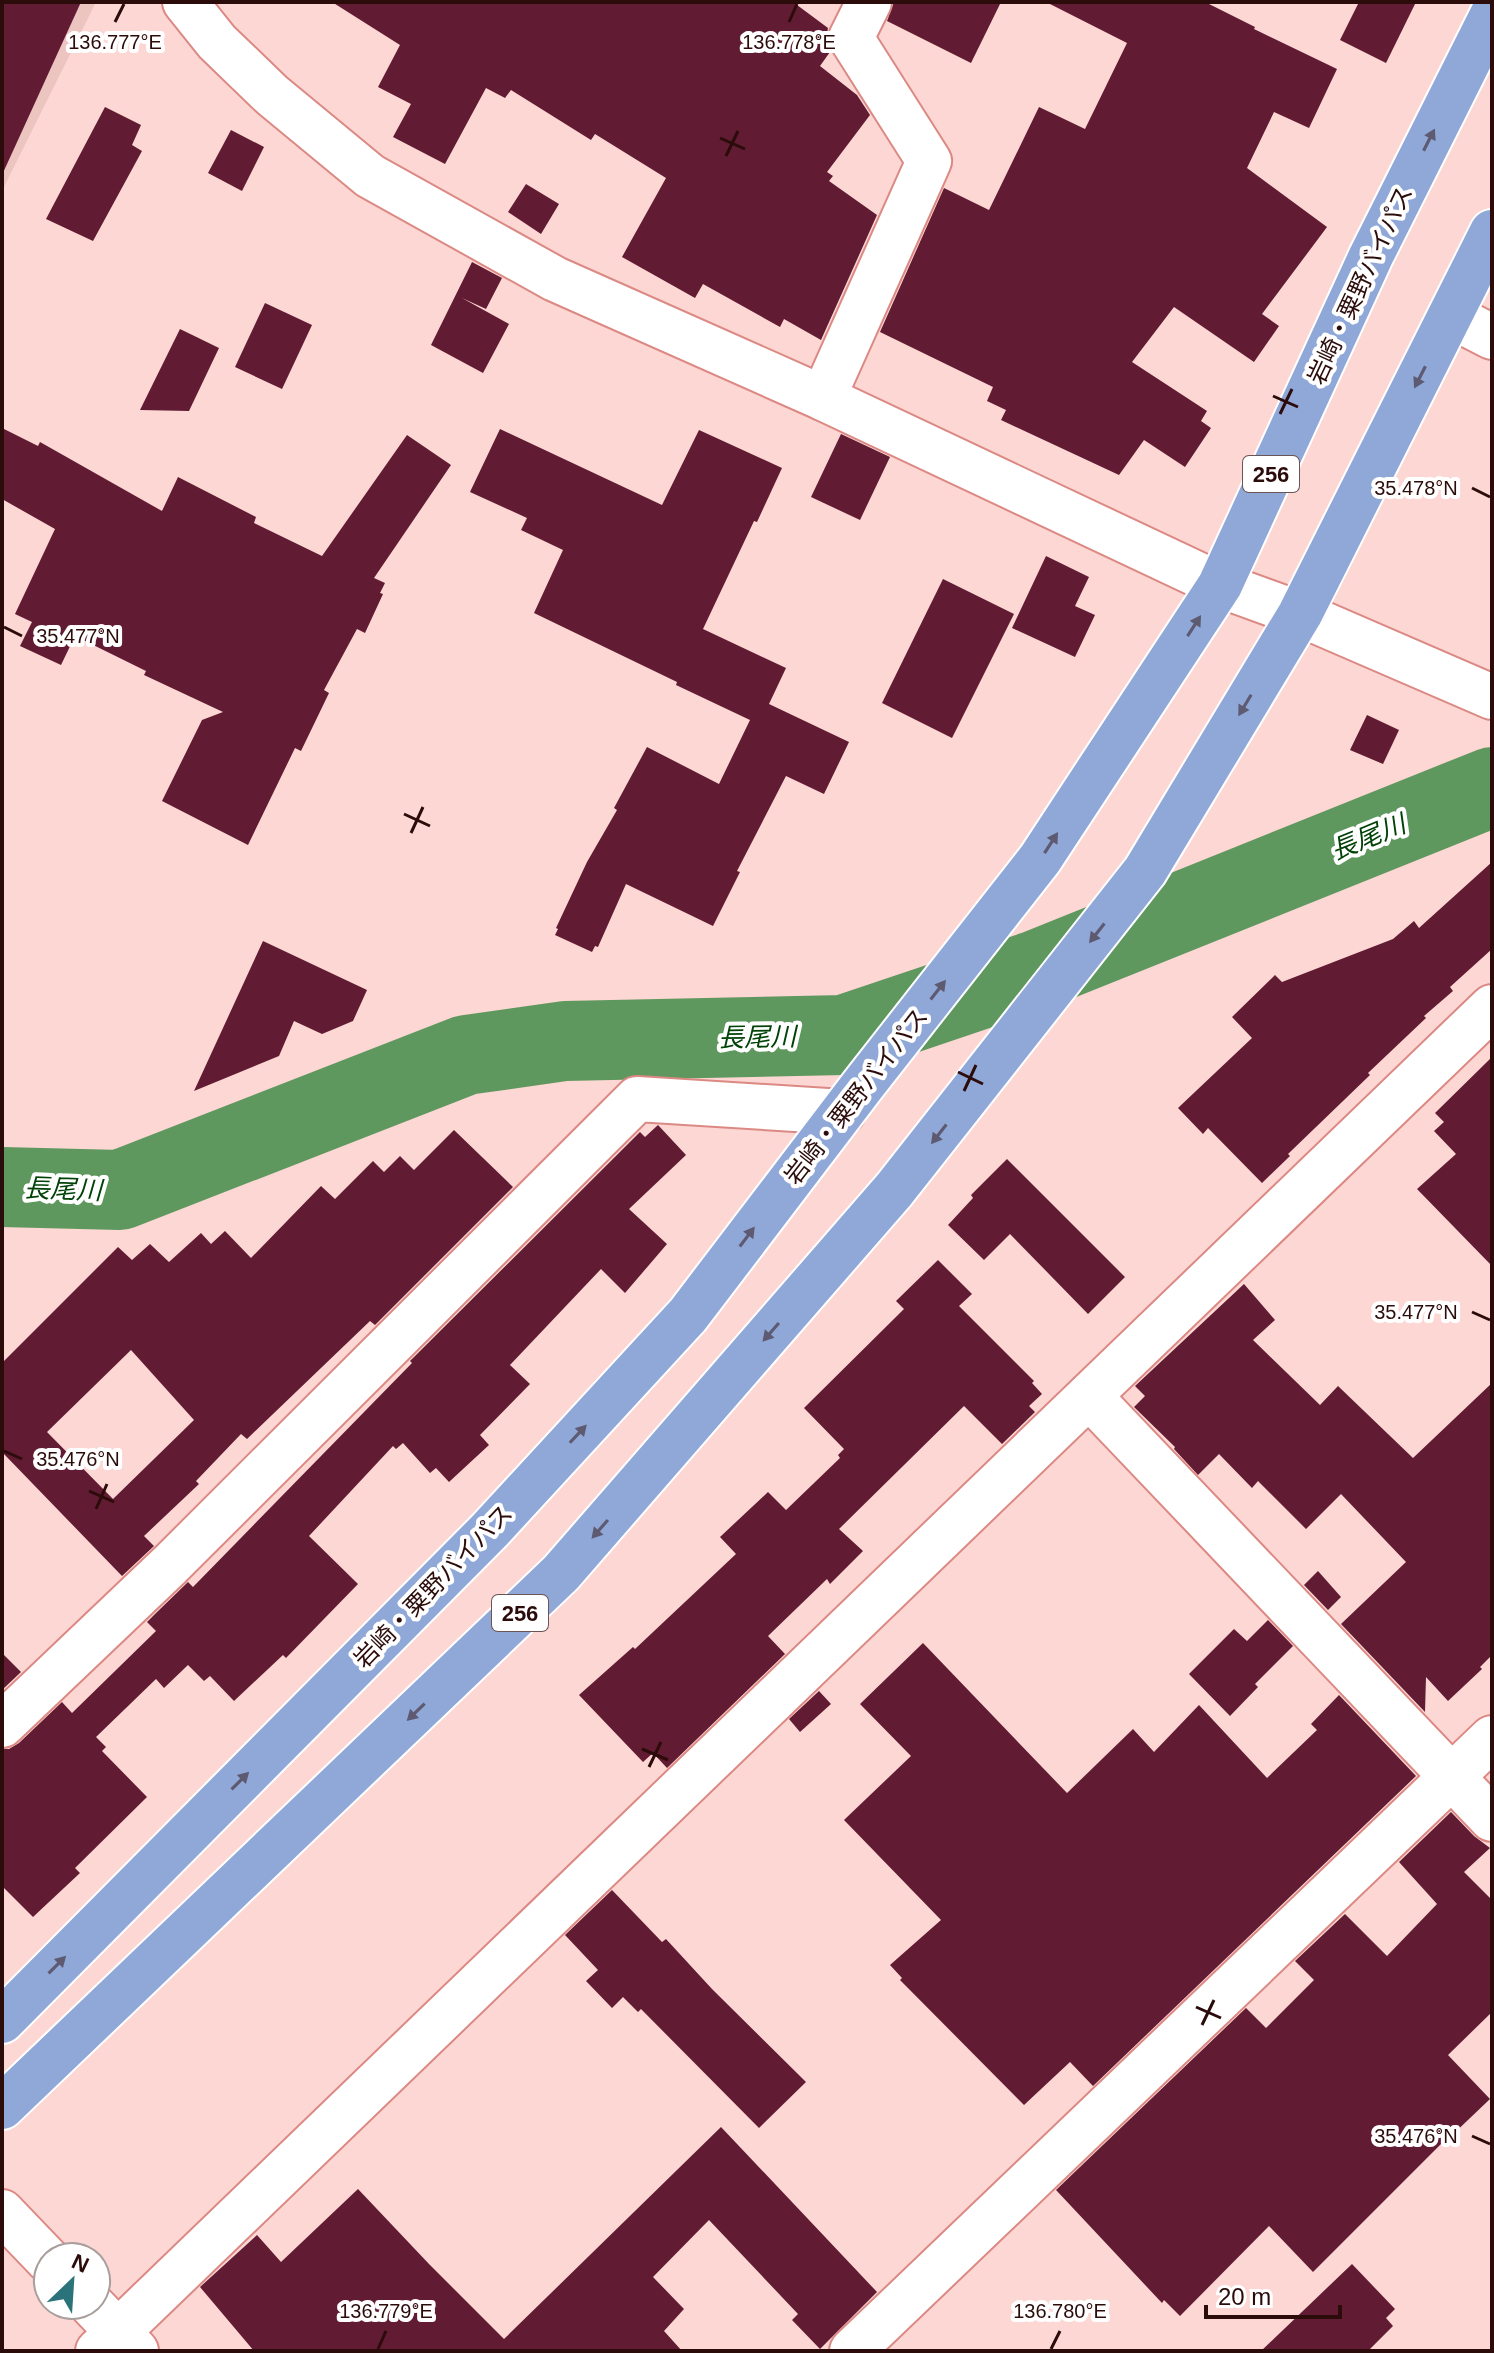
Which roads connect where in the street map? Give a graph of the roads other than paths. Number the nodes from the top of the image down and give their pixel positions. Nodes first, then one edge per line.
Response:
1 (185, 2) edge
2 (828, 2) edge
3 (1492, 15) edge
4 (860, 20) edge
5 (1492, 232) edge
6 (1451, 316) junction
7 (1492, 337) edge
8 (823, 398) junction
9 (1220, 585) junction
10 (1300, 614) junction
11 (1491, 696) edge
12 (1492, 1007) edge
13 (843, 1112) junction
14 (1089, 1396) junction
15 (2, 1725) edge
16 (1492, 1738) edge
17 (1452, 1777) junction
18 (1492, 1819) edge
19 (2, 2021) edge
20 (2, 2107) edge
21 (2, 2212) edge
22 (32, 2243) edge
23 (111, 2335) edge
24 (852, 2351) edge

1 - 8 street
2 - 4 street
9 -> 3 highway, 岩崎・粟野バイパス / 256
4 - 8 street
5 - 6 highway, 256
6 - 7 street
6 -> 10 highway, 256
8 - 9 street
9 - 10 street
13 -> 9 highway, 岩崎・粟野バイパス / 256
10 - 11 street
10 -> 20 highway, 256
12 - 14 street
13 - 15 street
19 -> 13 highway, 岩崎・粟野バイパス / 256
14 - 17 street
14 - 23 street
16 - 17 street
17 - 18 street
17 - 24 street
21 - 22 street

